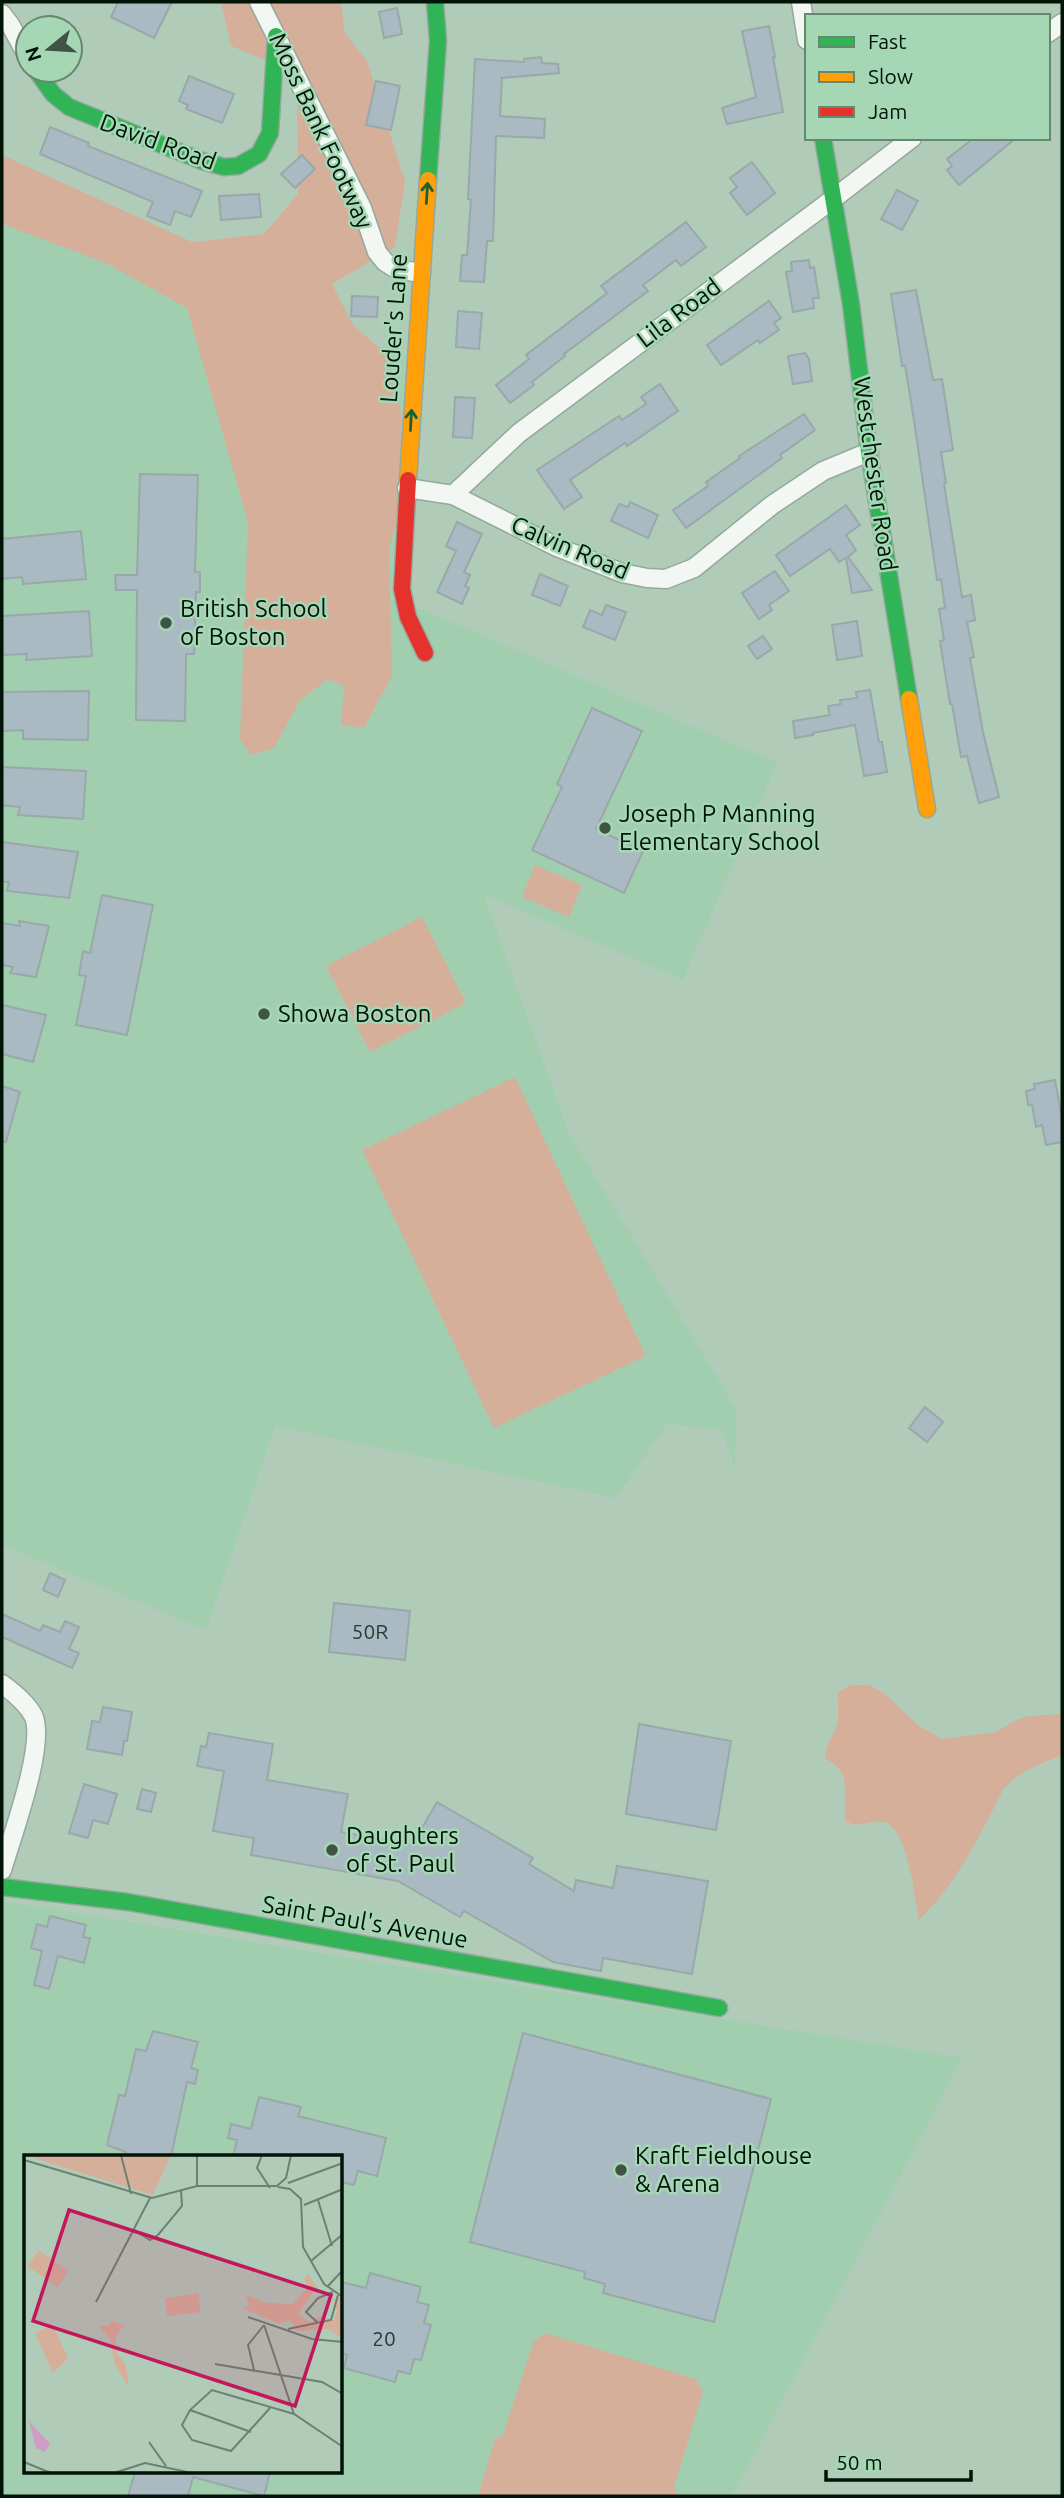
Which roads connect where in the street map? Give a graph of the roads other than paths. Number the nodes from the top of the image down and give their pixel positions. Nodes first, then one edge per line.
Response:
1 (259, 2) edge
2 (435, 2) edge
3 (801, 2) edge
4 (2, 14) edge
5 (805, 27) edge
6 (14, 31) edge
7 (276, 36) junction
8 (46, 84) edge
9 (823, 140) edge
10 (909, 140) edge
11 (833, 199) junction
12 (421, 273) junction
13 (869, 452) junction
14 (407, 488) junction
15 (453, 495) junction
16 (425, 653) dead end
17 (928, 809) dead end
18 (2, 1685) edge
19 (2, 1870) edge
20 (2, 1887) edge
21 (719, 2008) dead end

1 - 7 street, Moss Bank Footway
12 -> 2 street, Louder's Lane
3 - 5 street
4 - 6 street
7 - 8 street, David Road
7 - 12 street, Moss Bank Footway
9 - 11 street, Westchester Road
10 - 11 street, Lila Road
11 - 13 street, Westchester Road
11 - 15 street, Lila Road
14 -> 12 street, Louder's Lane
13 - 15 street, Calvin Road
13 - 17 street, Westchester Road
14 - 15 street, Calvin Road
14 - 16 street, Louder's Lane
18 - 19 street
20 - 21 street, Saint Paul's Avenue

